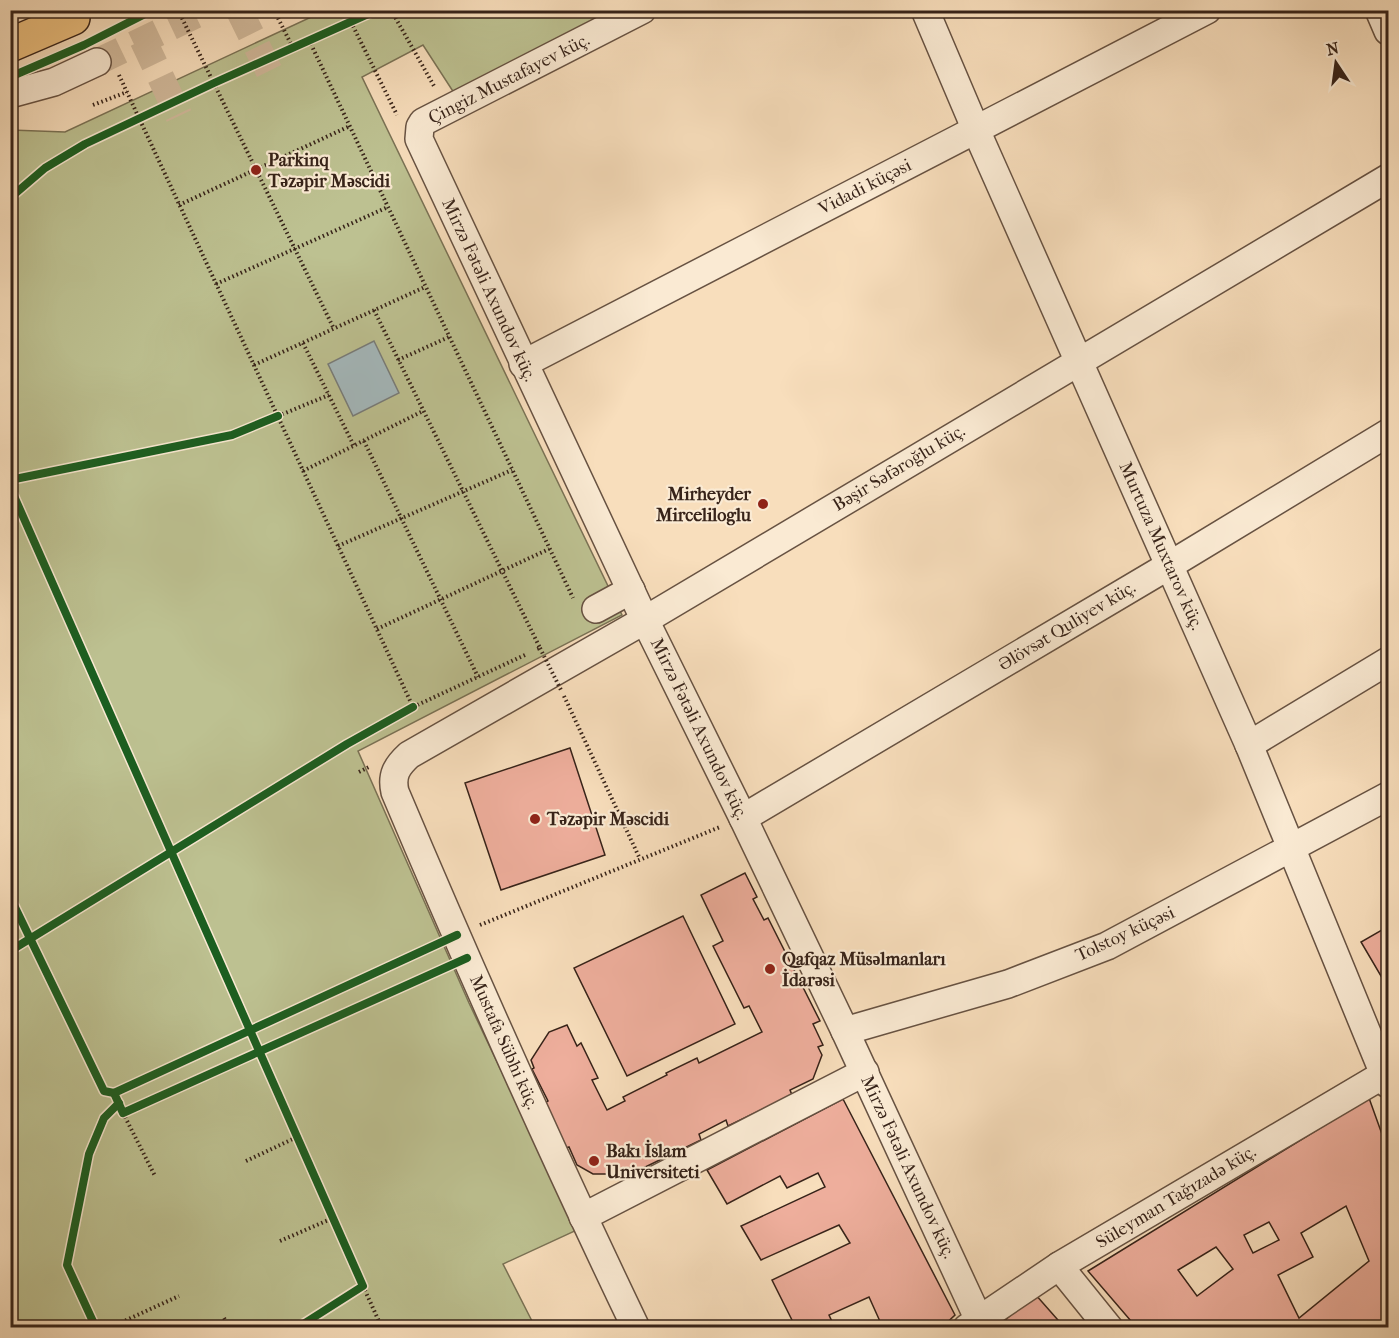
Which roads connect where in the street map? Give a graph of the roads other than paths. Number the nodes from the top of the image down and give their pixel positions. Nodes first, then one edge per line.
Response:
1 (642, 10) edge
2 (926, 10) edge
3 (1207, 10) edge
4 (1379, 10) edge
5 (74, 18) dead end
6 (1389, 31) edge
7 (10, 45) edge
8 (97, 62) tunnel mouth
9 (10, 94) edge
10 (409, 130) joint
11 (976, 130) junction
12 (1389, 178) edge
13 (1078, 361) junction
14 (523, 364) junction
15 (1389, 433) edge
16 (1170, 565) junction
17 (631, 590) junction
18 (585, 605) road end
19 (645, 620) junction
20 (1389, 661) edge
21 (1249, 745) junction
22 (409, 755) joint
23 (1389, 796) edge
24 (743, 818) junction
25 (1292, 849) junction
26 (846, 1031) junction
27 (865, 1072) junction
28 (1387, 1077) edge
29 (583, 1217) junction
30 (1059, 1266) junction
31 (973, 1323) edge
32 (636, 1328) edge
33 (1109, 1328) edge

1 - 10 street, Çingiz Mustafayev küç.
2 - 11 street, Murtuza Muxtarov küç.
3 - 11 street, Vidadi küçəsi
4 - 6 street
5 - 7 main road
8 - 9 street
10 - 14 street, Mirzə Fətəli Axundov küç.
11 - 13 street, Murtuza Muxtarov küç.
11 - 14 street, Vidadi küçəsi
12 - 13 street, Bəşir Səfəroğlu küç.
13 - 16 street, Murtuza Muxtarov küç.
13 - 19 street, Bəşir Səfəroğlu küç.
14 - 17 street, Mirzə Fətəli Axundov küç.
15 - 16 street, Əlövsət Quliyev küç.
16 - 21 street, Murtuza Muxtarov küç.
16 - 24 street, Əlövsət Quliyev küç.
17 - 18 street
17 - 19 street, Mirzə Fətəli Axundov küç.
19 - 22 street, Bəşir Səfəroğlu küç.
19 - 24 street, Mirzə Fətəli Axundov küç.
20 - 21 street
21 - 25 street, Murtuza Muxtarov küç.
22 - 29 street, Mustafa Sübhi küç.
23 - 25 street, Tolstoy küçəsi
24 - 26 street, Mirzə Fətəli Axundov küç.
25 - 26 street, Tolstoy küçəsi
25 - 28 street, Murtuza Muxtarov küç.
26 - 27 street, Mirzə Fətəli Axundov küç.
27 - 29 street
27 - 31 street, Mirzə Fətəli Axundov küç.
28 - 30 street, Süleyman Tağızadə küç.
29 - 32 street, Mustafa Sübhi küç.
30 - 31 street, Süleyman Tağızadə küç.
30 - 33 street

